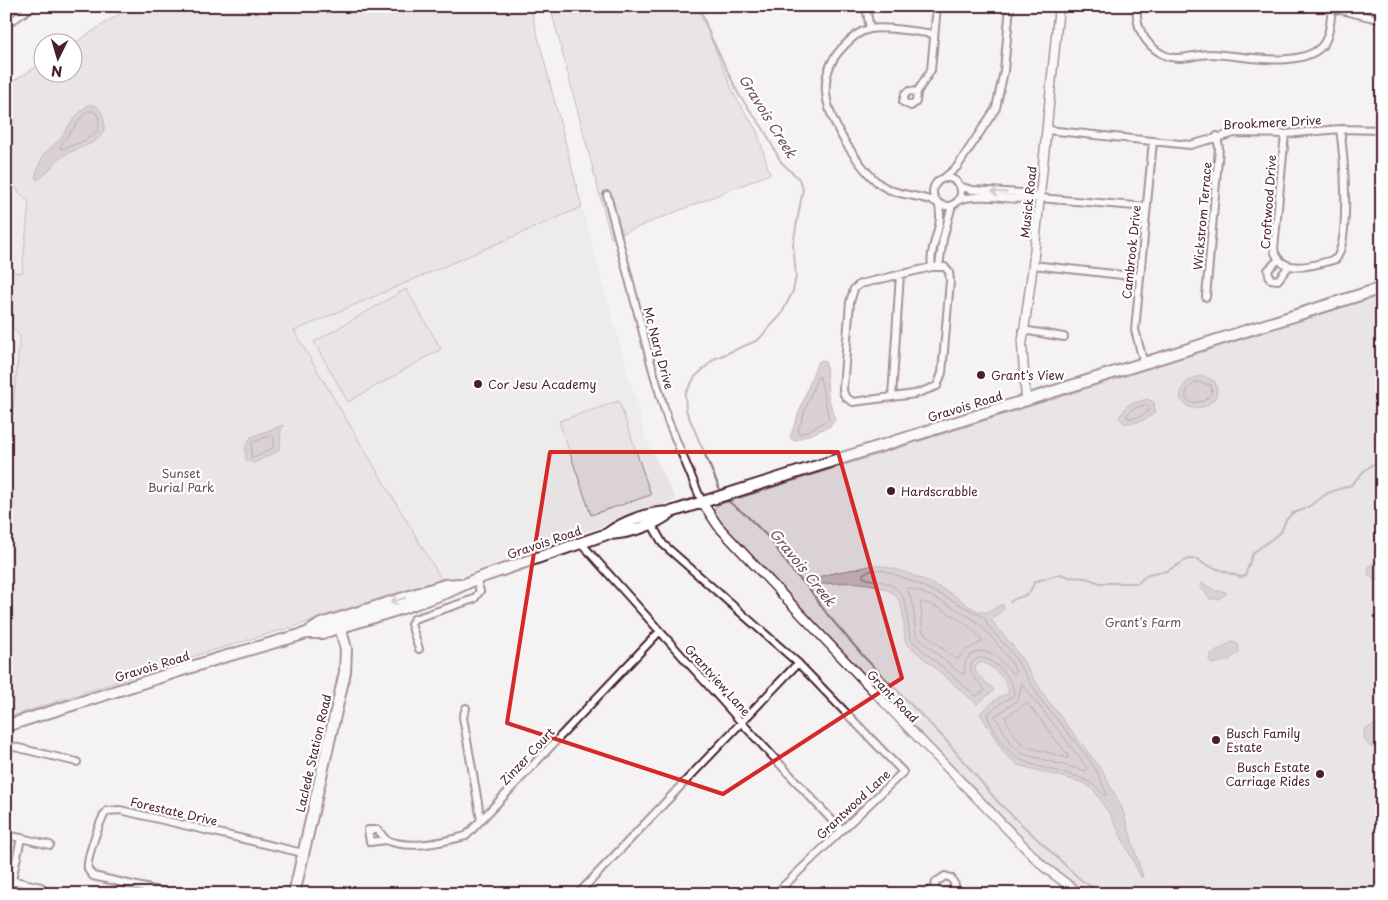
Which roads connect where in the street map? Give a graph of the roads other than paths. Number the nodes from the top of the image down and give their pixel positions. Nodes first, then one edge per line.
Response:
1 (33, 6) edge
2 (863, 6) edge
3 (937, 6) edge
4 (1010, 6) edge
5 (1058, 6) edge
6 (1137, 6) edge
7 (1324, 6) edge
8 (1332, 9) junction
9 (1382, 20) edge
10 (6, 25) edge
11 (870, 28) junction
12 (934, 34) junction
13 (917, 92) dead end
14 (1340, 129) junction
15 (1047, 130) junction
16 (1382, 130) edge
17 (1285, 134) junction
18 (1217, 136) junction
19 (1153, 141) junction
20 (957, 167) junction
21 (944, 178) junction
22 (958, 184) junction
23 (933, 188) junction
24 (607, 195) dead end
25 (920, 195) junction
26 (1039, 198) junction
27 (959, 200) junction
28 (937, 202) junction
29 (952, 205) junction
30 (1147, 207) junction
31 (1278, 260) junction
32 (1033, 265) junction
33 (1288, 266) junction
34 (936, 267) junction
35 (900, 274) junction
36 (1140, 277) junction
37 (1382, 288) edge
38 (1206, 298) dead end
39 (1023, 330) junction
40 (1064, 337) dead end
41 (1144, 364) junction
42 (892, 397) junction
43 (1026, 400) junction
44 (702, 502) junction
45 (671, 512) junction
46 (651, 523) junction
47 (607, 534) junction
48 (581, 543) junction
49 (476, 579) junction
50 (462, 584) junction
51 (340, 623) junction
52 (355, 623) junction
53 (660, 632) junction
54 (346, 644) junction
55 (419, 649) dead end
56 (798, 663) junction
57 (466, 708) dead end
58 (741, 722) junction
59 (6, 726) edge
60 (6, 745) edge
61 (77, 762) dead end
62 (481, 820) junction
63 (841, 830) junction
64 (6, 835) edge
65 (21, 838) junction
66 (386, 840) dead end
67 (50, 845) dead end
68 (303, 853) junction
69 (9, 879) edge
70 (41, 888) dead end
71 (934, 888) dead end
72 (9, 894) edge
73 (172, 894) edge
74 (294, 894) edge
75 (578, 894) edge
76 (775, 894) edge
77 (924, 894) edge
78 (1080, 894) edge

1 - 10 street
2 - 11 street
3 - 12 street
4 - 20 street
5 - 15 street, Musick Road
6 - 8 street
7 - 8 street
8 - 9 street
11 - 12 street
11 - 25 street
12 - 13 street
14 - 16 street, Brookmere Drive
14 - 17 street, Brookmere Drive
14 - 33 street
15 - 19 street, Brookmere Drive
15 - 26 street, Musick Road
17 - 18 street, Brookmere Drive
17 - 31 street, Croftwood Drive
18 - 19 street, Brookmere Drive
18 - 38 street, Wickstrom Terrace
19 - 30 street, Cambrook Drive
20 - 21 street
20 - 22 street
21 - 22 street
21 - 23 street
26 -> 22 street
22 - 27 street
23 - 25 street
23 - 28 street
24 - 44 street, Mc Nary Drive
25 - 28 street
26 - 27 street
26 - 30 street
26 - 32 street, Musick Road
27 - 29 street
28 - 29 street
28 - 34 street
29 - 34 street
30 - 36 street, Cambrook Drive
31 - 33 street, Croftwood Drive
31 - 33 street
32 - 36 street
32 - 39 street, Musick Road
34 - 35 street
34 - 42 street
35 - 42 street
35 - 42 street
36 - 41 street, Cambrook Drive
37 - 41 main road, Gravois Road
39 - 40 street
39 - 43 street, Musick Road
41 - 43 main road, Gravois Road
43 - 44 main road, Gravois Road
44 - 45 main road, Gravois Road
44 - 78 street, Grant Road
45 - 46 main road, Gravois Road
45 - 47 main road, Gravois Road
46 - 47 main road, Gravois Road
46 - 56 street, Grantwood Lane
47 - 48 main road, Gravois Road
48 - 49 main road, Gravois Road
48 - 53 street, Grantview Lane
49 - 50 main road, Gravois Road
49 - 55 street
50 -> 51 main road, Gravois Road
50 - 52 main road, Gravois Road
51 - 52 main road, Gravois Road
51 - 54 main road, Laclede Station Road
51 - 59 main road, Gravois Road
52 - 54 main road
53 - 58 street, Grantview Lane
53 - 62 street, Zinzer Court
54 - 68 main road, Laclede Station Road
56 - 58 street
56 - 63 street, Grantwood Lane
57 - 62 street
58 - 63 street, Grantview Lane
58 - 75 street
60 - 61 street
62 - 66 street, Zinzer Court
63 - 76 street, Grantwood Lane
64 - 65 street
65 - 67 street
65 - 69 street
68 - 73 street, Forestate Drive
68 - 74 main road, Laclede Station Road
69 - 70 street
69 - 72 street
71 - 77 street

